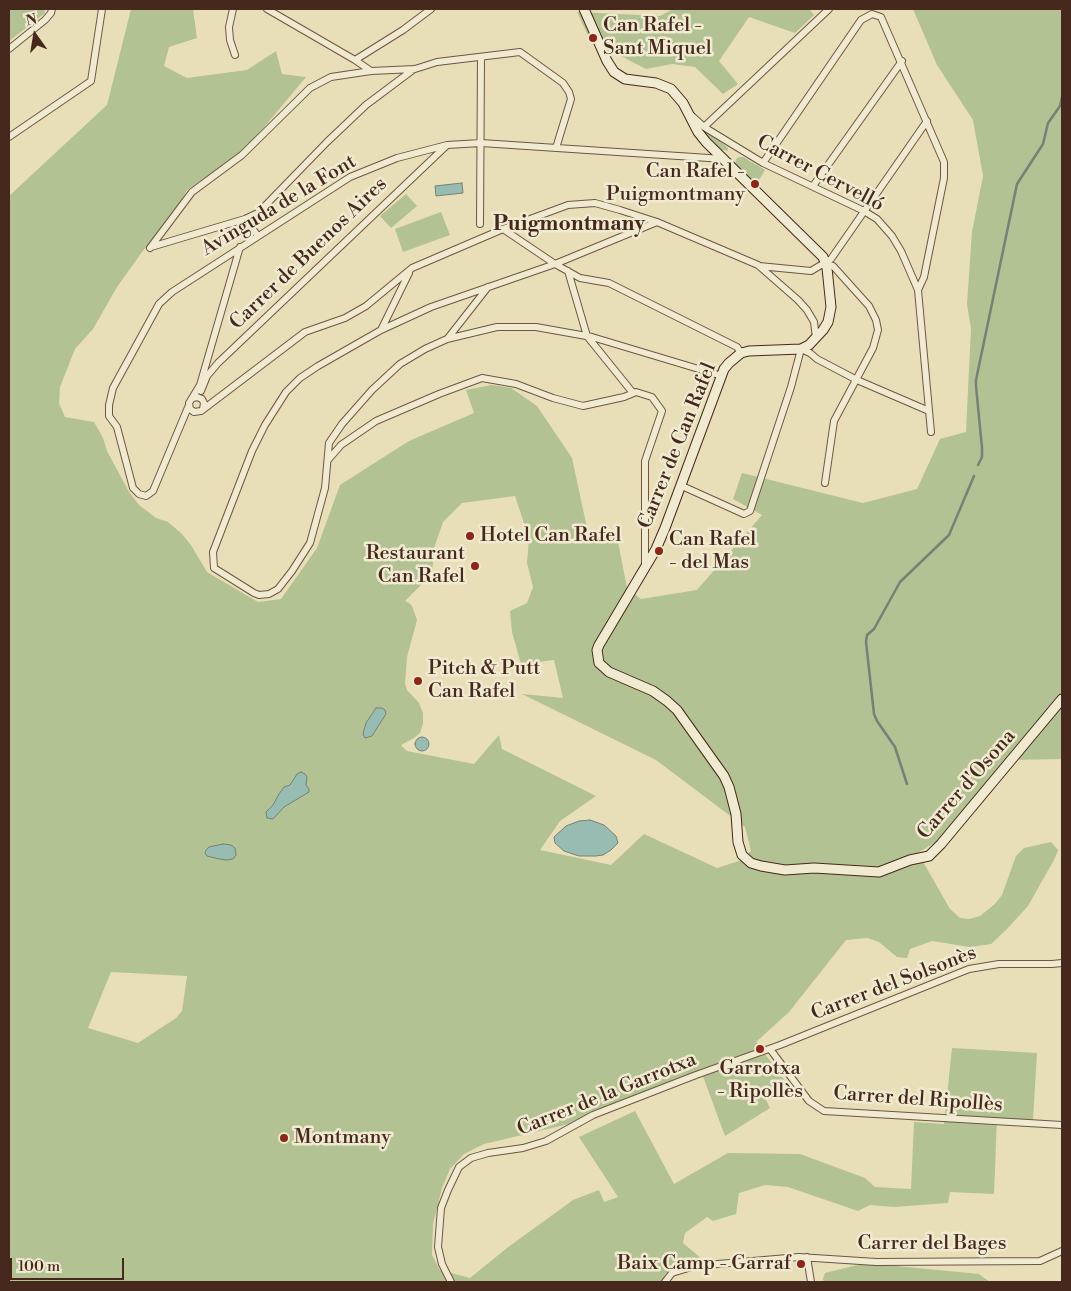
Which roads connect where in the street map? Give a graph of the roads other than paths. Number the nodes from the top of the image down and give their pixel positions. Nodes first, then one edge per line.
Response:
1 (52, 9) edge
2 (102, 9) edge
3 (232, 9) edge
4 (267, 9) edge
5 (431, 9) edge
6 (584, 9) edge
7 (829, 9) edge
8 (9, 49) edge
9 (236, 56) dead end
10 (481, 57) junction
11 (355, 60) junction
12 (902, 61) junction
13 (415, 69) junction
14 (371, 71) junction
15 (688, 112) junction
16 (926, 121) junction
17 (704, 127) junction
18 (9, 137) edge
19 (481, 143) junction
20 (447, 145) junction
21 (556, 148) junction
22 (724, 159) junction
23 (763, 163) junction
24 (813, 186) junction
25 (864, 211) junction
26 (245, 218) junction
27 (657, 222) junction
28 (480, 224) dead end
29 (503, 229) junction
30 (258, 236) junction
31 (240, 247) junction
32 (825, 263) junction
33 (555, 264) junction
34 (758, 266) junction
35 (411, 269) junction
36 (568, 271) junction
37 (488, 286) junction
38 (918, 290) junction
39 (381, 330) junction
40 (587, 336) junction
41 (816, 338) junction
42 (447, 339) junction
43 (801, 349) junction
44 (741, 353) junction
45 (722, 376) junction
46 (857, 380) junction
47 (634, 393) junction
48 (200, 395) junction
49 (216, 400) junction
50 (189, 405) junction
51 (200, 411) junction
52 (929, 411) junction
53 (183, 420) junction
54 (931, 432) dead end
55 (328, 460) junction
56 (825, 483) dead end
57 (682, 486) junction
58 (644, 568) junction
59 (1062, 699) edge
60 (740, 851) joint
61 (1062, 963) edge
62 (770, 1049) junction
63 (1062, 1125) edge
64 (1062, 1251) edge
65 (807, 1258) junction
66 (451, 1282) edge
67 (665, 1282) edge
68 (810, 1282) edge

1 - 8 street
2 - 18 street
3 - 9 street
4 - 11 street
5 - 11 street
6 - 15 street
7 - 17 street
10 - 13 street
10 - 19 street
10 - 21 street
11 - 14 street
12 - 16 street
12 - 23 street
12 - 24 street
13 - 14 street
13 - 26 street
14 - 26 street
15 - 17 street, Carrer Cervelló
15 - 22 street
16 - 25 street
16 - 38 street
17 - 23 street, Carrer Cervelló
19 - 20 street, Avinguda de la Font
19 - 21 street, Avinguda de la Font
19 - 28 street
20 - 30 street, Avinguda de la Font
20 - 48 street, Carrer de Buenos Aires
21 - 22 street, Avinguda de la Font
22 - 32 street
23 - 24 street, Carrer Cervelló
24 - 25 street, Carrer Cervelló
25 - 32 street
25 - 38 street, Carrer Cervelló
26 - 30 street
27 - 29 street
27 - 33 street
27 - 34 street
29 - 33 street
29 - 35 street
30 - 31 street, Avinguda de la Font
31 - 48 street
31 - 53 street, Avinguda de la Font
32 - 34 street
32 - 41 street
32 - 46 street
33 - 36 street
33 - 37 street
34 - 41 street
35 - 39 street
35 - 49 street
36 - 40 street
36 - 44 street
37 - 39 street
37 - 42 street
38 - 52 street, Carrer Cervelló
39 - 55 street
40 - 42 street
40 - 45 street
40 - 47 street
41 - 43 street
42 - 55 street
43 - 44 street, Carrer de Can Rafel
43 - 46 street
43 - 57 street
44 - 45 street, Carrer de Can Rafel
45 - 57 street, Carrer de Can Rafel
46 - 52 street
46 - 56 street
47 - 55 street
47 - 58 street
48 - 49 street
48 - 50 street, Avinguda de la Font
48 - 51 street
49 - 51 street
50 - 51 street
50 - 53 street, Avinguda de la Font
51 - 53 street
52 - 54 street, Carrer Cervelló
57 - 58 street, Carrer de Can Rafel
58 - 60 street, Carrer de Can Rafel
59 - 60 street, Carrer d'Osona
61 - 62 street, Carrer del Solsonès
62 - 63 street, Carrer del Ripollès
62 - 66 street, Carrer de la Garrotxa
64 - 65 street, Carrer del Bages
65 - 67 street, Carrer del Bages
65 - 68 street

